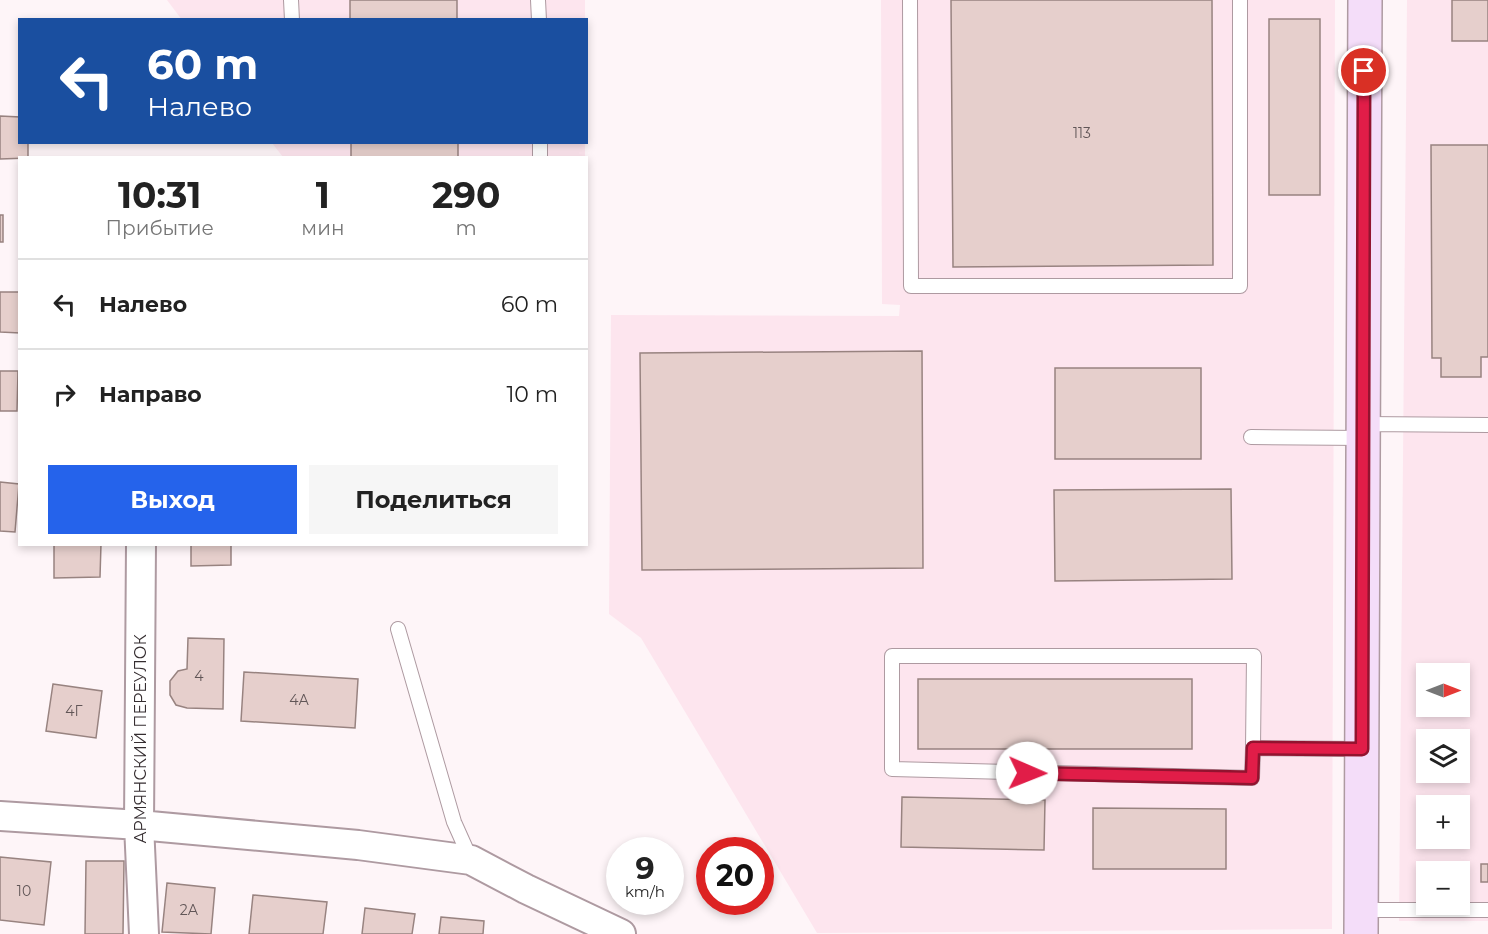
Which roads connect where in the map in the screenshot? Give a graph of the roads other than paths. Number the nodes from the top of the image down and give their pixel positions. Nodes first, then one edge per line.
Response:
1 (291, 0) edge
2 (538, 0) edge
3 (910, 0) edge
4 (1240, 0) edge
5 (1365, 0) edge
6 (292, 18) edge
7 (539, 18) edge
8 (1488, 425) edge
9 (1363, 431) junction
10 (1251, 437) dead end
11 (141, 546) edge
12 (398, 629) dead end
13 (1253, 748) junction
14 (1362, 749) junction
15 (0, 816) edge
16 (139, 825) junction
17 (471, 860) junction
18 (1488, 910) edge
19 (1361, 922) edge
20 (144, 934) edge
21 (621, 934) edge

1 - 6 lane
2 - 7 lane
3 - 4 lane
5 - 9 street
8 - 9 lane
9 - 10 lane
9 - 14 street
11 - 16 street, АРМЯНСКИЙ ПЕРЕУЛОК
12 - 17 lane
13 - 13 lane
13 - 14 lane
14 - 19 street
15 - 16 street
16 - 17 street
16 - 20 street, АРМЯНСКИЙ ПЕРЕУЛОК
17 - 21 street
18 - 19 lane

